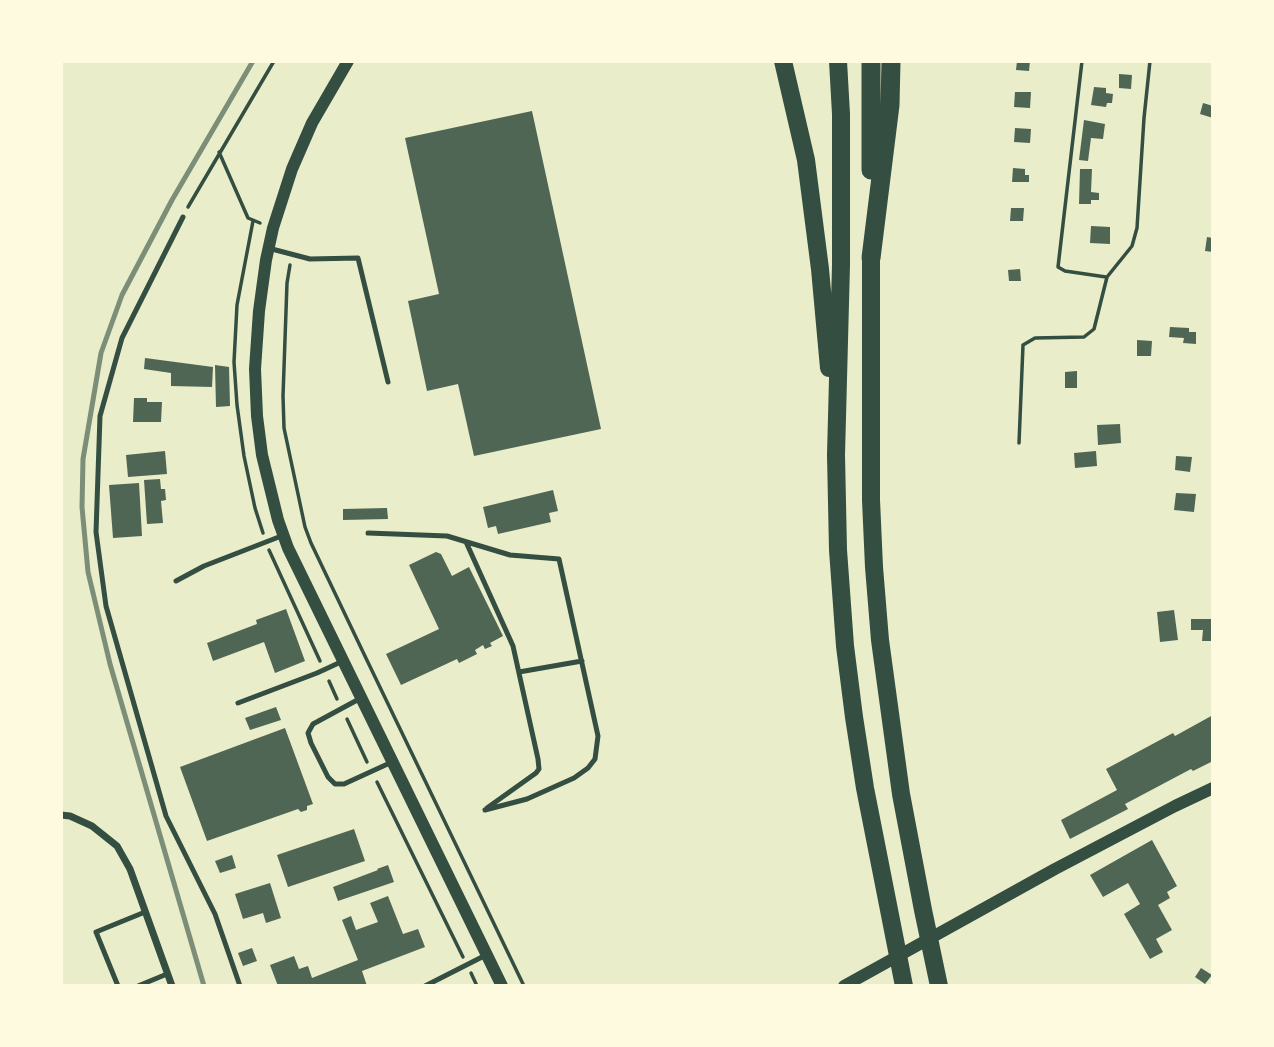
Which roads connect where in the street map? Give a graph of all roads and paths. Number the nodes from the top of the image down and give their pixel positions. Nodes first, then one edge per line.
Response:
1 (274, 61) edge
2 (348, 61) edge
3 (783, 61) edge
4 (838, 61) edge
5 (871, 61) edge
6 (891, 61) edge
7 (1082, 61) edge
8 (1150, 61) edge
9 (219, 152) junction
10 (183, 217) joint
11 (253, 221) dead end
12 (268, 248) junction
13 (291, 254) junction
14 (871, 258) junction
15 (1107, 277) junction
16 (388, 382) dead end
17 (1019, 443) dead end
18 (836, 455) junction
19 (368, 533) dead end
20 (284, 536) junction
21 (466, 541) junction
22 (177, 582) dead end
23 (343, 661) junction
24 (582, 661) junction
25 (519, 672) junction
26 (361, 698) junction
27 (238, 703) dead end
28 (392, 762) junction
29 (1213, 789) edge
30 (61, 815) edge
31 (145, 912) junction
32 (486, 955) junction
33 (167, 974) junction
34 (938, 980) edge
35 (117, 986) edge
36 (138, 986) edge
37 (172, 986) edge
38 (240, 986) edge
39 (425, 986) edge
40 (502, 986) edge
41 (524, 986) edge
42 (844, 986) edge
43 (904, 986) edge

1 - 9 path
2 - 12 street
3 - 18 highway
4 - 18 highway
5 - 14 highway
6 - 14 highway
7 - 15 path
8 - 15 path
9 - 10 path
9 - 11 path
10 - 38 lane
12 - 13 lane
12 - 20 street
13 - 16 lane
13 - 41 path
14 - 34 highway
15 - 17 path
18 - 43 highway
19 - 21 lane
20 - 22 lane
20 - 23 street
21 - 24 lane
21 - 25 lane
23 - 26 street
23 - 27 lane
24 - 25 lane
24 - 25 lane
26 - 28 street
26 - 28 lane
28 - 32 street
29 - 42 street
30 - 31 street
31 - 33 street
31 - 35 lane
32 - 39 lane
32 - 40 street
33 - 36 lane
33 - 37 street

